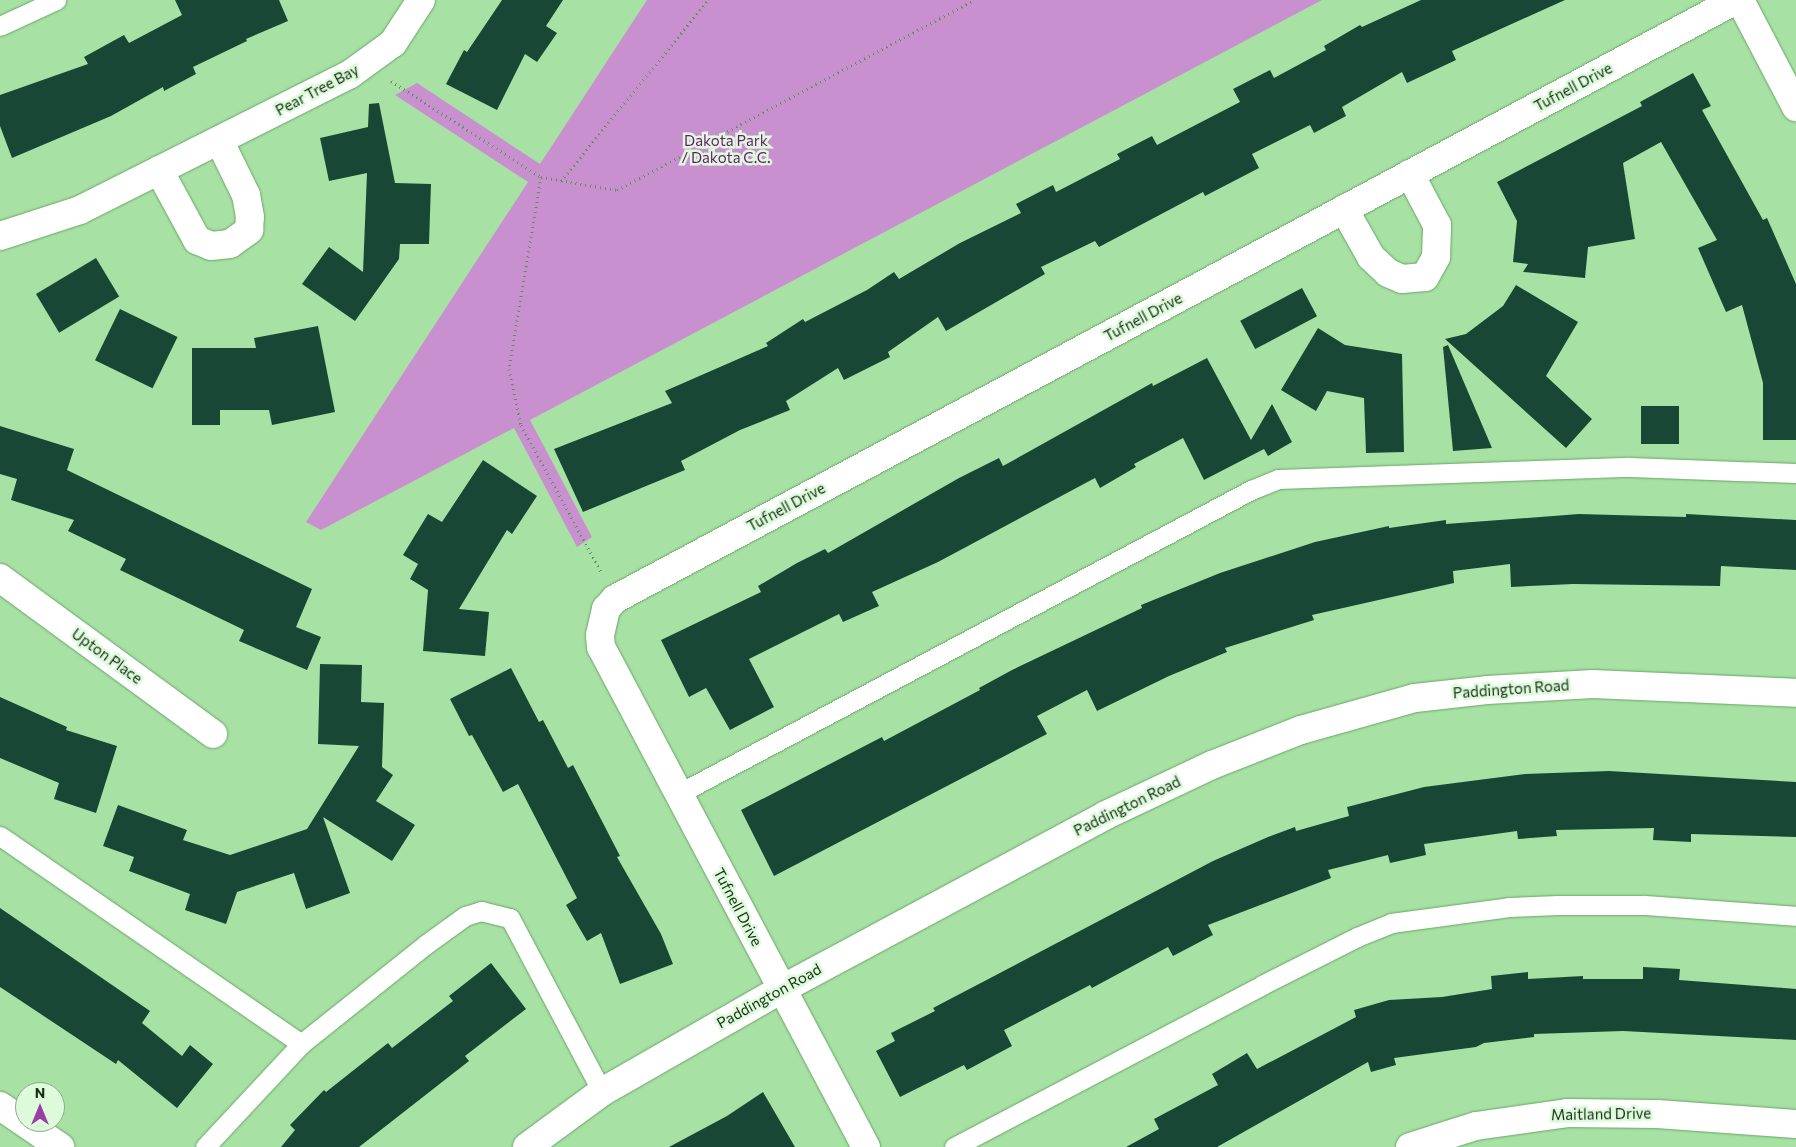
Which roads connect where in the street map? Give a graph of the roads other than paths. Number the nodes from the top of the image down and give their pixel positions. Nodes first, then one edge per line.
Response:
1 (56, 0) edge
2 (421, 0) edge
3 (1736, 0) edge
4 (1740, 0) edge
5 (0, 26) edge
6 (1796, 108) edge
7 (219, 140) junction
8 (159, 170) junction
9 (1410, 174) junction
10 (1344, 209) junction
11 (0, 236) edge
12 (1796, 473) edge
13 (0, 578) edge
14 (1796, 693) edge
15 (213, 734) dead end
16 (678, 794) junction
17 (0, 836) edge
18 (1796, 916) edge
19 (782, 989) junction
20 (301, 1044) junction
21 (602, 1092) junction
22 (0, 1106) edge
23 (1796, 1124) edge
24 (60, 1147) edge
25 (205, 1147) edge
26 (527, 1147) edge
27 (866, 1147) edge
28 (954, 1147) edge
29 (1410, 1147) edge

1 - 5 lane
2 - 7 street, Pear Tree Bay
3 - 9 street, Tufnell Drive
4 - 6 street
7 - 8 street, Pear Tree Bay
7 - 8 street
8 - 11 street, Pear Tree Bay
9 - 10 street, Tufnell Drive
9 - 10 street
10 - 16 street, Tufnell Drive
12 - 16 lane
13 - 15 street, Upton Place
14 - 19 street, Paddington Road
16 - 19 street, Tufnell Drive
17 - 20 lane
18 - 28 lane
19 - 21 street, Paddington Road
19 - 27 street, Tufnell Drive
20 - 21 lane
20 - 25 lane
21 - 26 street, Paddington Road
22 - 24 street
23 - 29 street, Maitland Drive

